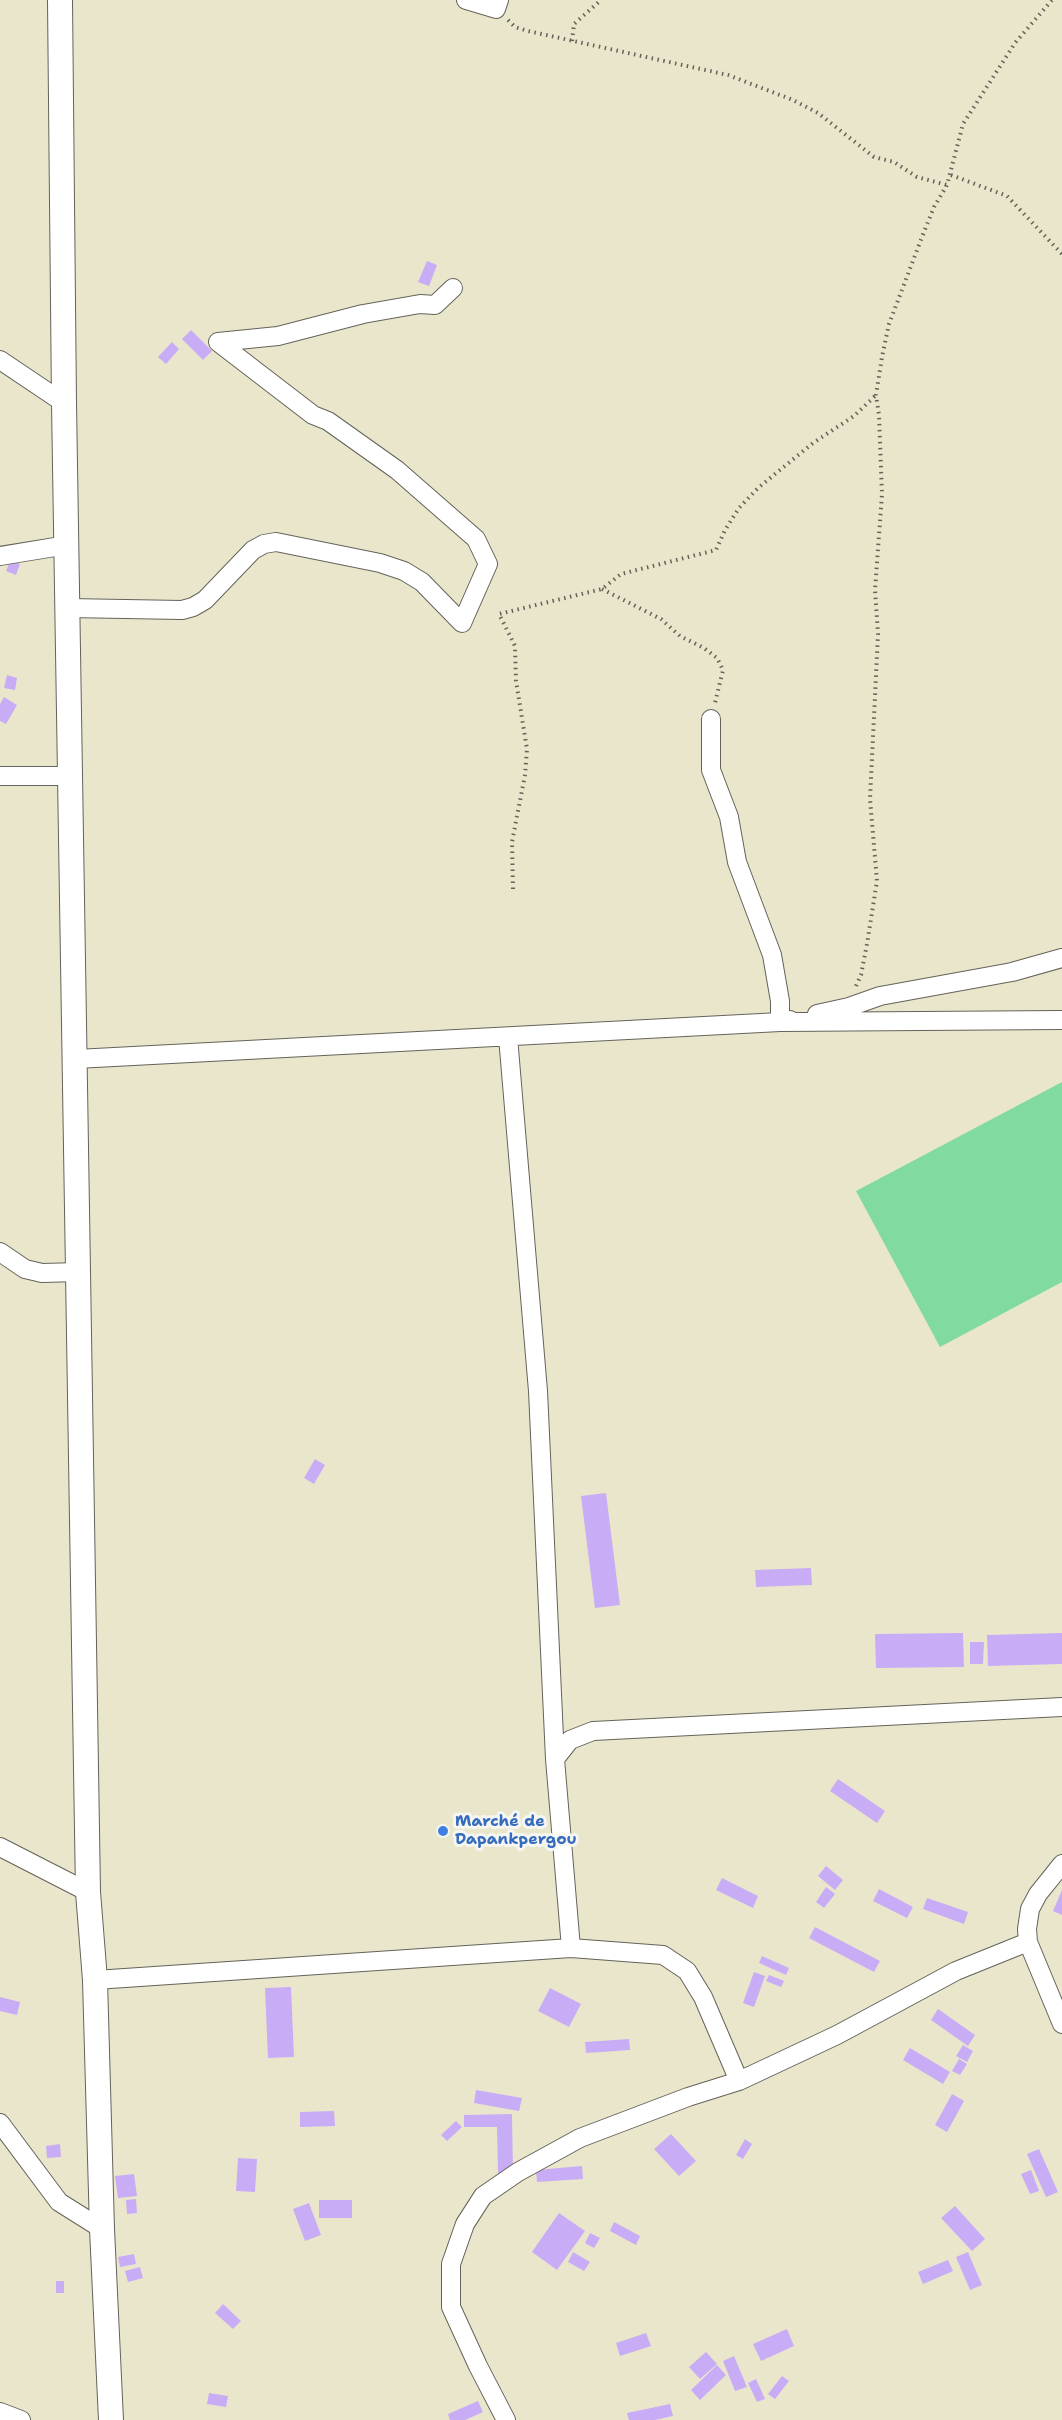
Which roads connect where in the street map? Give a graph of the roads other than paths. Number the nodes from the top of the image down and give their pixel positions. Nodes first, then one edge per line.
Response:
1 (60, 0) edge
2 (466, 0) edge
3 (498, 4) edge
4 (453, 288) dead end
5 (0, 360) edge
6 (64, 403) junction
7 (67, 545) junction
8 (0, 556) edge
9 (68, 608) junction
10 (711, 718) road end
11 (0, 776) edge
12 (71, 776) junction
13 (1062, 958) edge
14 (1062, 1020) edge
15 (780, 1022) junction
16 (508, 1036) junction
17 (76, 1059) junction
18 (0, 1252) edge
19 (79, 1272) junction
20 (1062, 1707) edge
21 (555, 1759) junction
22 (0, 1847) edge
23 (1062, 1864) edge
24 (88, 1892) junction
25 (1028, 1942) junction
26 (571, 1948) junction
27 (95, 1980) junction
28 (1062, 2024) edge
29 (739, 2081) junction
30 (0, 2123) edge
31 (102, 2229) junction
32 (0, 2412) edge
33 (21, 2420) edge
34 (111, 2420) edge
35 (506, 2420) edge

1 - 6 main road
2 - 3 street
4 - 9 street
5 - 6 street
6 - 7 main road
7 - 8 street
7 - 9 main road
9 - 12 main road
10 - 15 street
11 - 12 street
12 - 17 main road
13 - 15 street
14 - 15 street
15 - 16 street
16 - 17 street
16 - 21 street
17 - 19 main road
18 - 19 street
19 - 24 main road
20 - 21 street
21 - 26 street
22 - 24 street
23 - 25 street
24 - 27 main road
25 - 28 street
25 - 29 street
26 - 27 street
26 - 29 street
27 - 31 main road
29 - 35 street
30 - 31 street
31 - 34 main road
32 - 33 street

